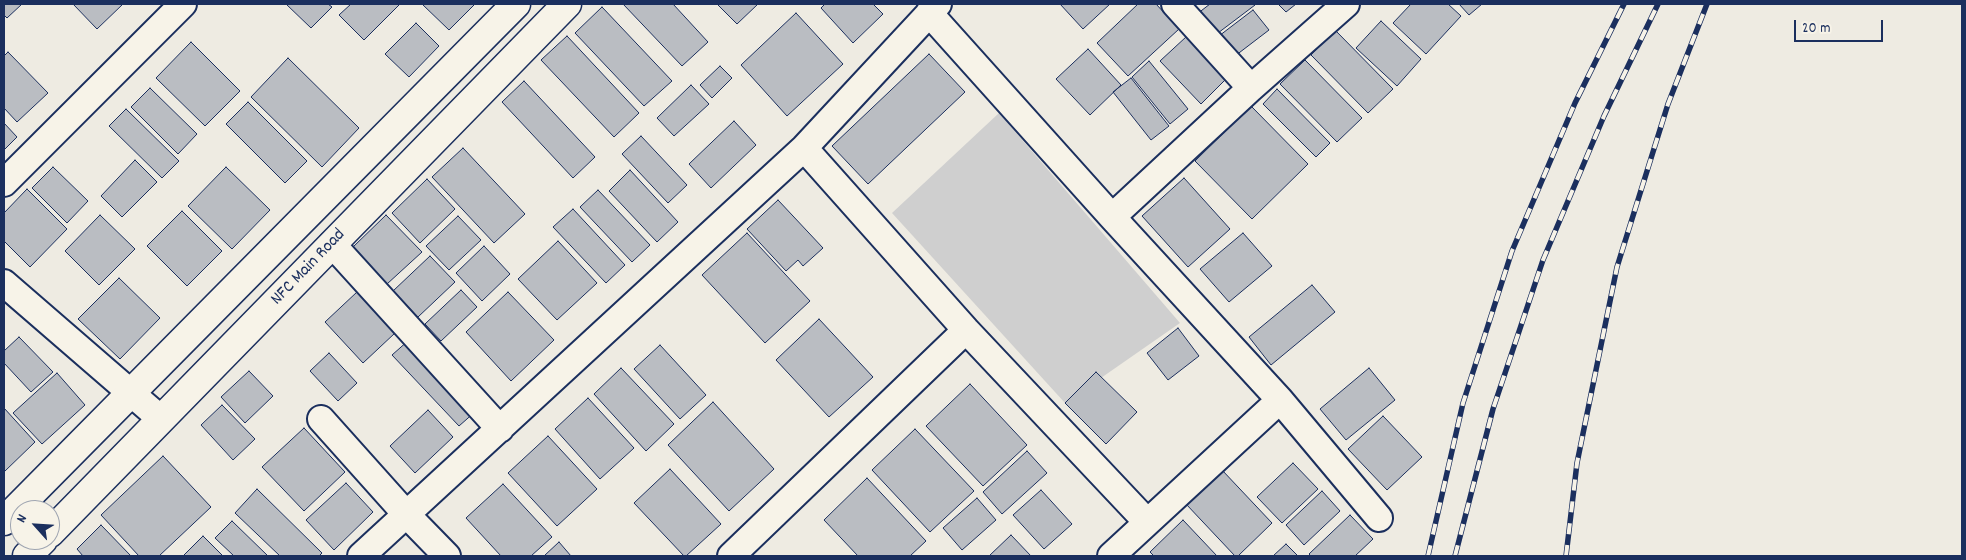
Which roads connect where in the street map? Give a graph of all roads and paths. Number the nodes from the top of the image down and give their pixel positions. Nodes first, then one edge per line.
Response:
1 (183, 4) edge
2 (516, 4) edge
3 (567, 4) edge
4 (1175, 4) edge
5 (1346, 4) edge
6 (933, 8) edge
7 (1251, 88) junction
8 (804, 148) junction
9 (4, 182) edge
10 (1112, 217) junction
11 (332, 244) junction
12 (4, 283) edge
13 (966, 330) junction
14 (131, 394) junction
15 (1280, 400) junction
16 (161, 419) junction
17 (321, 419) dead end
18 (500, 429) junction
19 (406, 514) junction
20 (1379, 518) dead end
21 (4, 521) edge
22 (1147, 522) junction
23 (60, 523) edge
24 (362, 556) edge
25 (447, 556) edge
26 (731, 556) edge
27 (1111, 556) edge

1 - 9 street
2 - 14 main road
3 - 11 main road, NFC Main Road
4 - 7 street
5 - 7 street
6 - 8 street
6 - 10 street
7 - 10 street
8 - 13 street
8 - 18 street
10 - 15 street
11 - 16 main road, NFC Main Road
11 - 18 street
12 - 14 street
13 - 22 street
13 - 26 street
14 - 16 street
14 - 21 main road
15 - 20 street
15 - 22 street
16 - 23 main road, NFC Main Road
17 - 19 street
18 - 19 street
19 - 24 street
19 - 25 street
22 - 27 street

